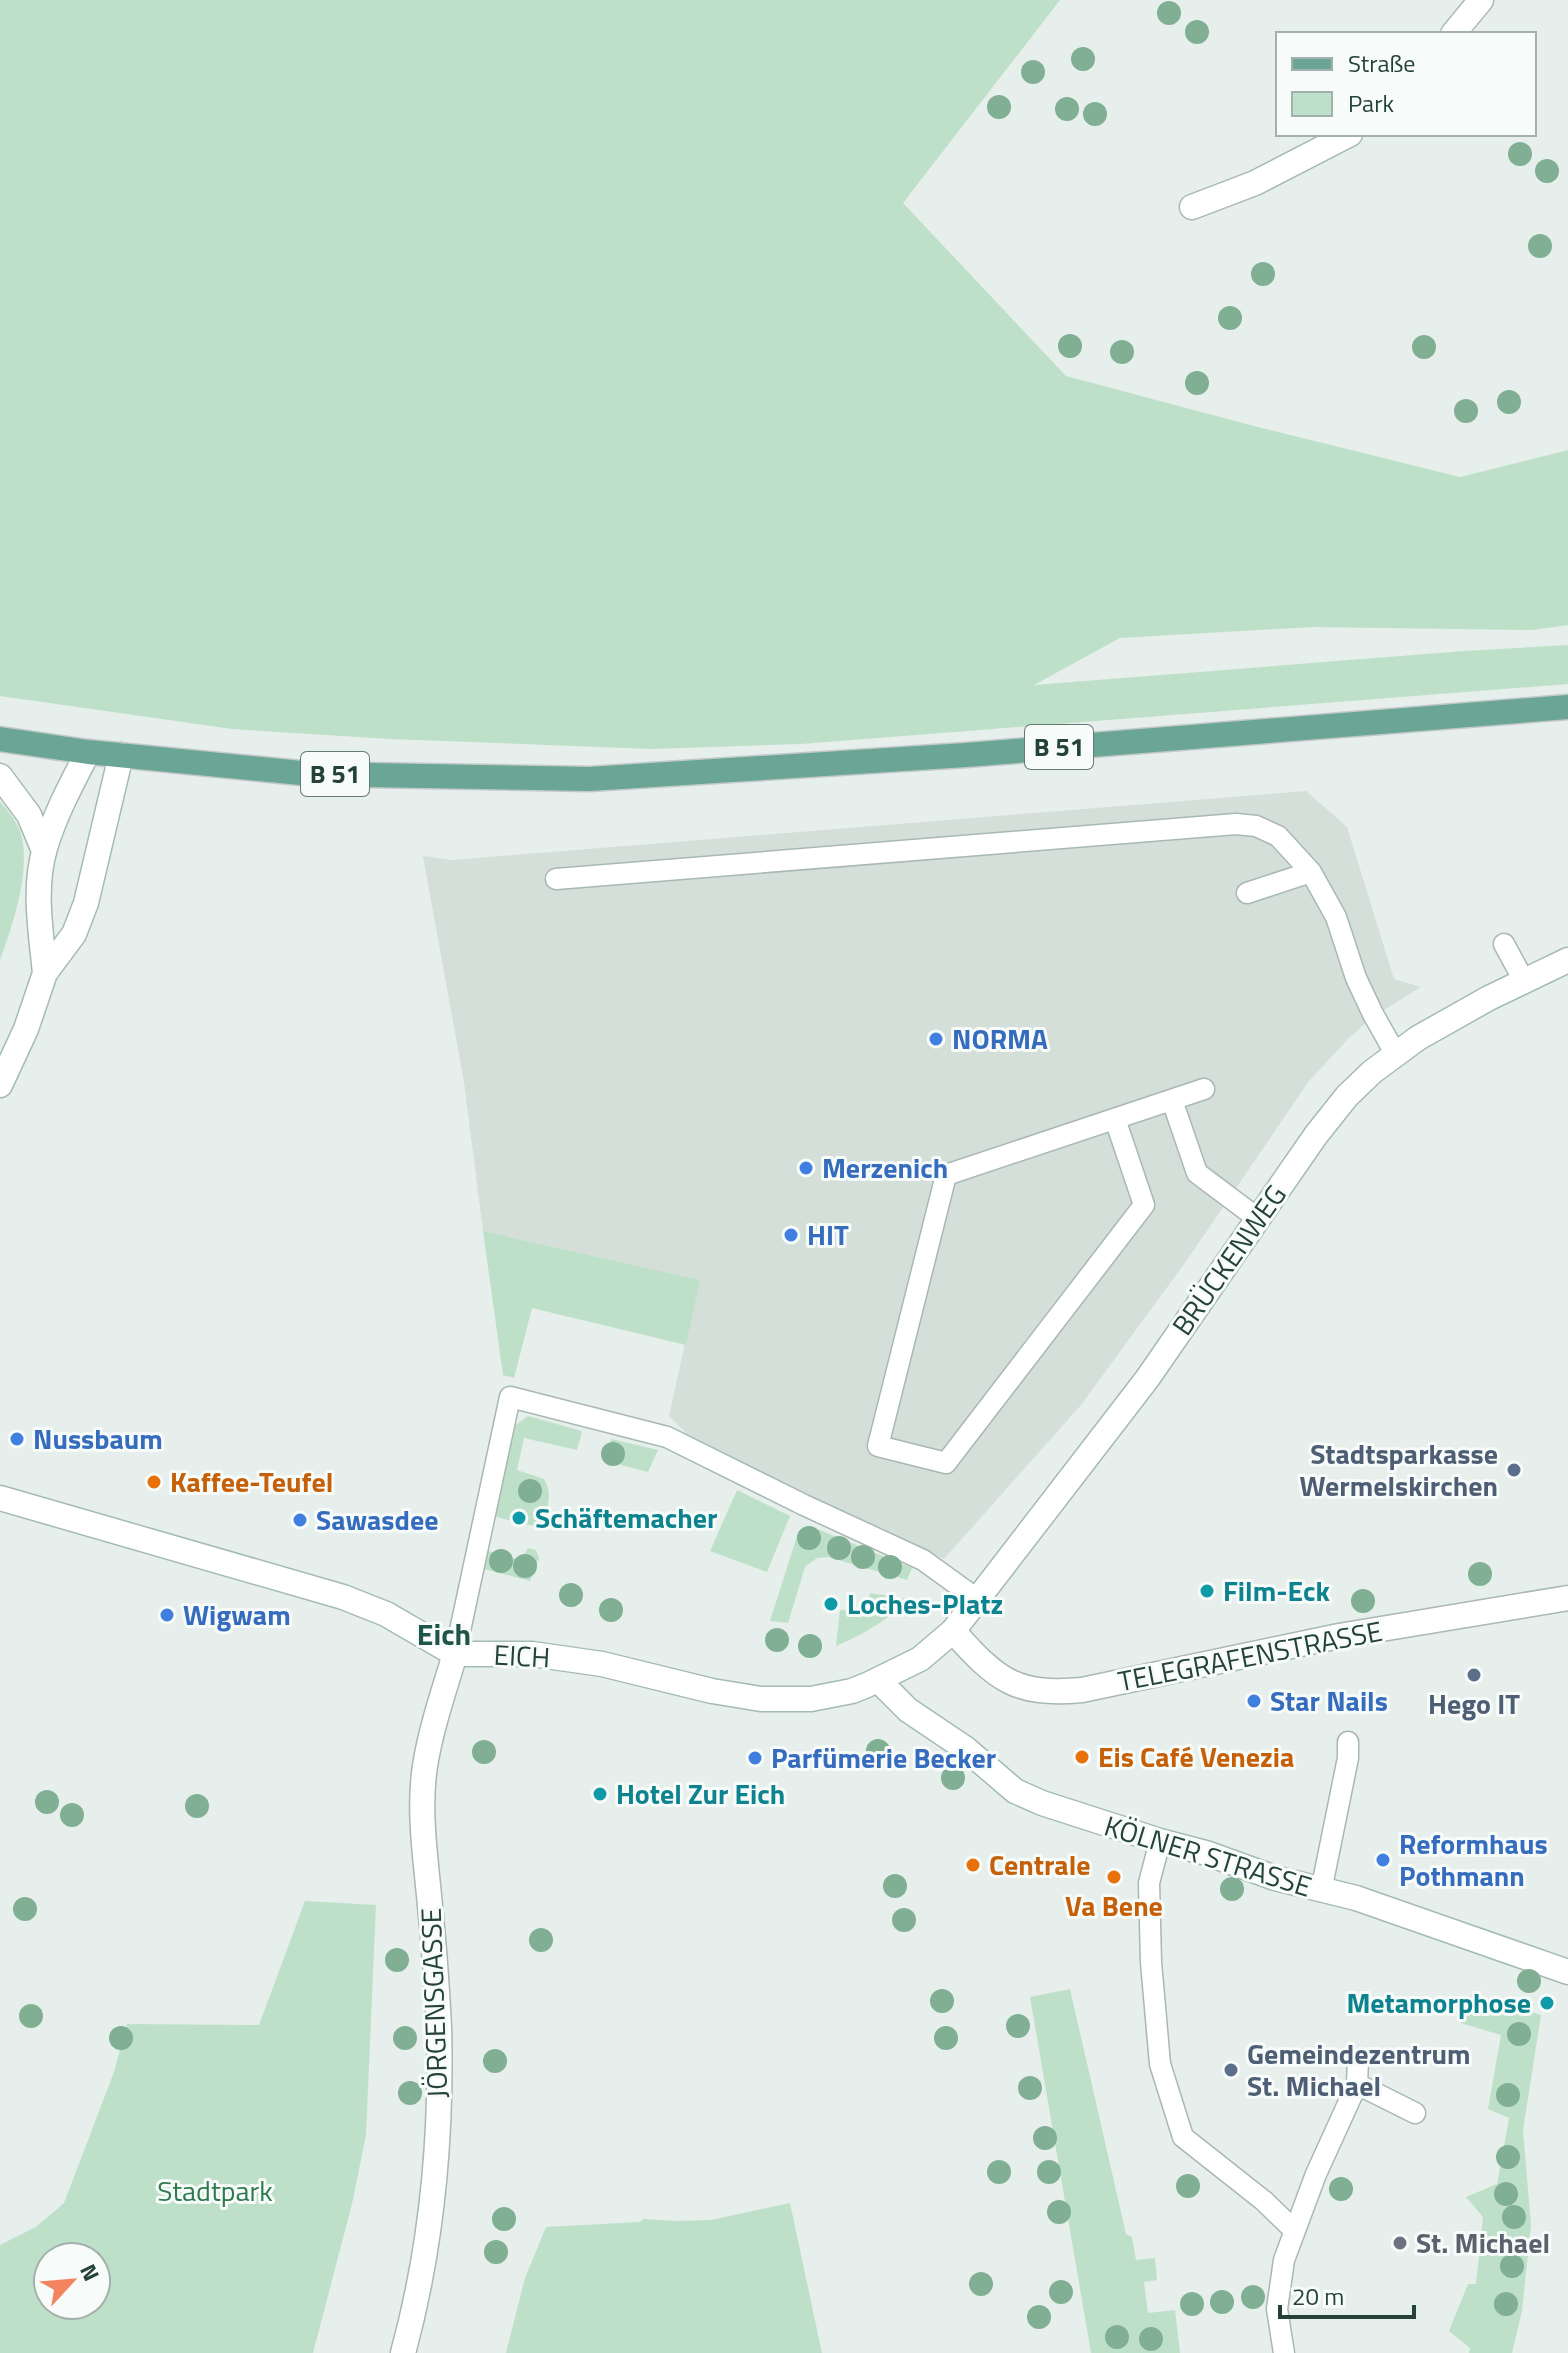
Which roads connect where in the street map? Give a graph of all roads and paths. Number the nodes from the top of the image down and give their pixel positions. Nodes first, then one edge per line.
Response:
1 (1481, 0) edge
2 (1455, 32) edge
3 (1346, 136) edge
4 (1192, 207) dead end
5 (1568, 707) edge
6 (0, 739) edge
7 (88, 752) junction
8 (121, 755) junction
9 (0, 776) edge
10 (44, 851) junction
11 (1311, 872) junction
12 (556, 879) dead end
13 (1247, 893) dead end
14 (1504, 944) dead end
15 (1568, 960) edge
16 (45, 973) junction
17 (1524, 981) junction
18 (1395, 1053) junction
19 (0, 1085) edge
20 (1204, 1089) dead end
21 (1172, 1100) junction
22 (1115, 1119) junction
23 (1257, 1218) junction
24 (0, 1498) edge
25 (1568, 1598) edge
26 (977, 1599) junction
27 (953, 1631) junction
28 (455, 1654) junction
29 (879, 1681) junction
30 (1348, 1742) dead end
31 (1160, 1841) junction
32 (1321, 1891) junction
33 (1568, 1972) edge
34 (1358, 2061) dead end
35 (1357, 2084) junction
36 (1415, 2113) dead end
37 (1294, 2230) junction
38 (403, 2353) edge
39 (1284, 2353) edge

1 - 2 street
3 - 4 street
5 - 8 main road, B 51
6 - 7 main road, B 51
7 - 8 main road, B 51
7 - 10 street
8 - 16 street
9 - 10 street
10 - 16 street
11 - 12 lane
11 - 13 lane
11 - 18 lane
14 - 17 lane
15 - 17 street, BRÜCKENWEG
16 - 19 street
17 - 18 street, BRÜCKENWEG
18 - 23 street, BRÜCKENWEG
20 - 21 lane
21 - 22 lane
21 - 23 lane
22 - 22 lane
23 - 26 street, BRÜCKENWEG
24 - 28 street, EICH
25 - 27 street, TELEGRAFENSTRASSE
26 - 27 street, BRÜCKENWEG
26 - 28 lane
27 - 29 street, EICH
28 - 29 street, EICH
28 - 38 street, JÖRGENSGASSE
29 - 31 street, KÖLNER STRASSE
30 - 32 lane
31 - 32 street, KÖLNER STRASSE
31 - 37 lane
32 - 33 street, KÖLNER STRASSE
34 - 35 lane
35 - 36 lane
35 - 37 lane
37 - 39 lane

